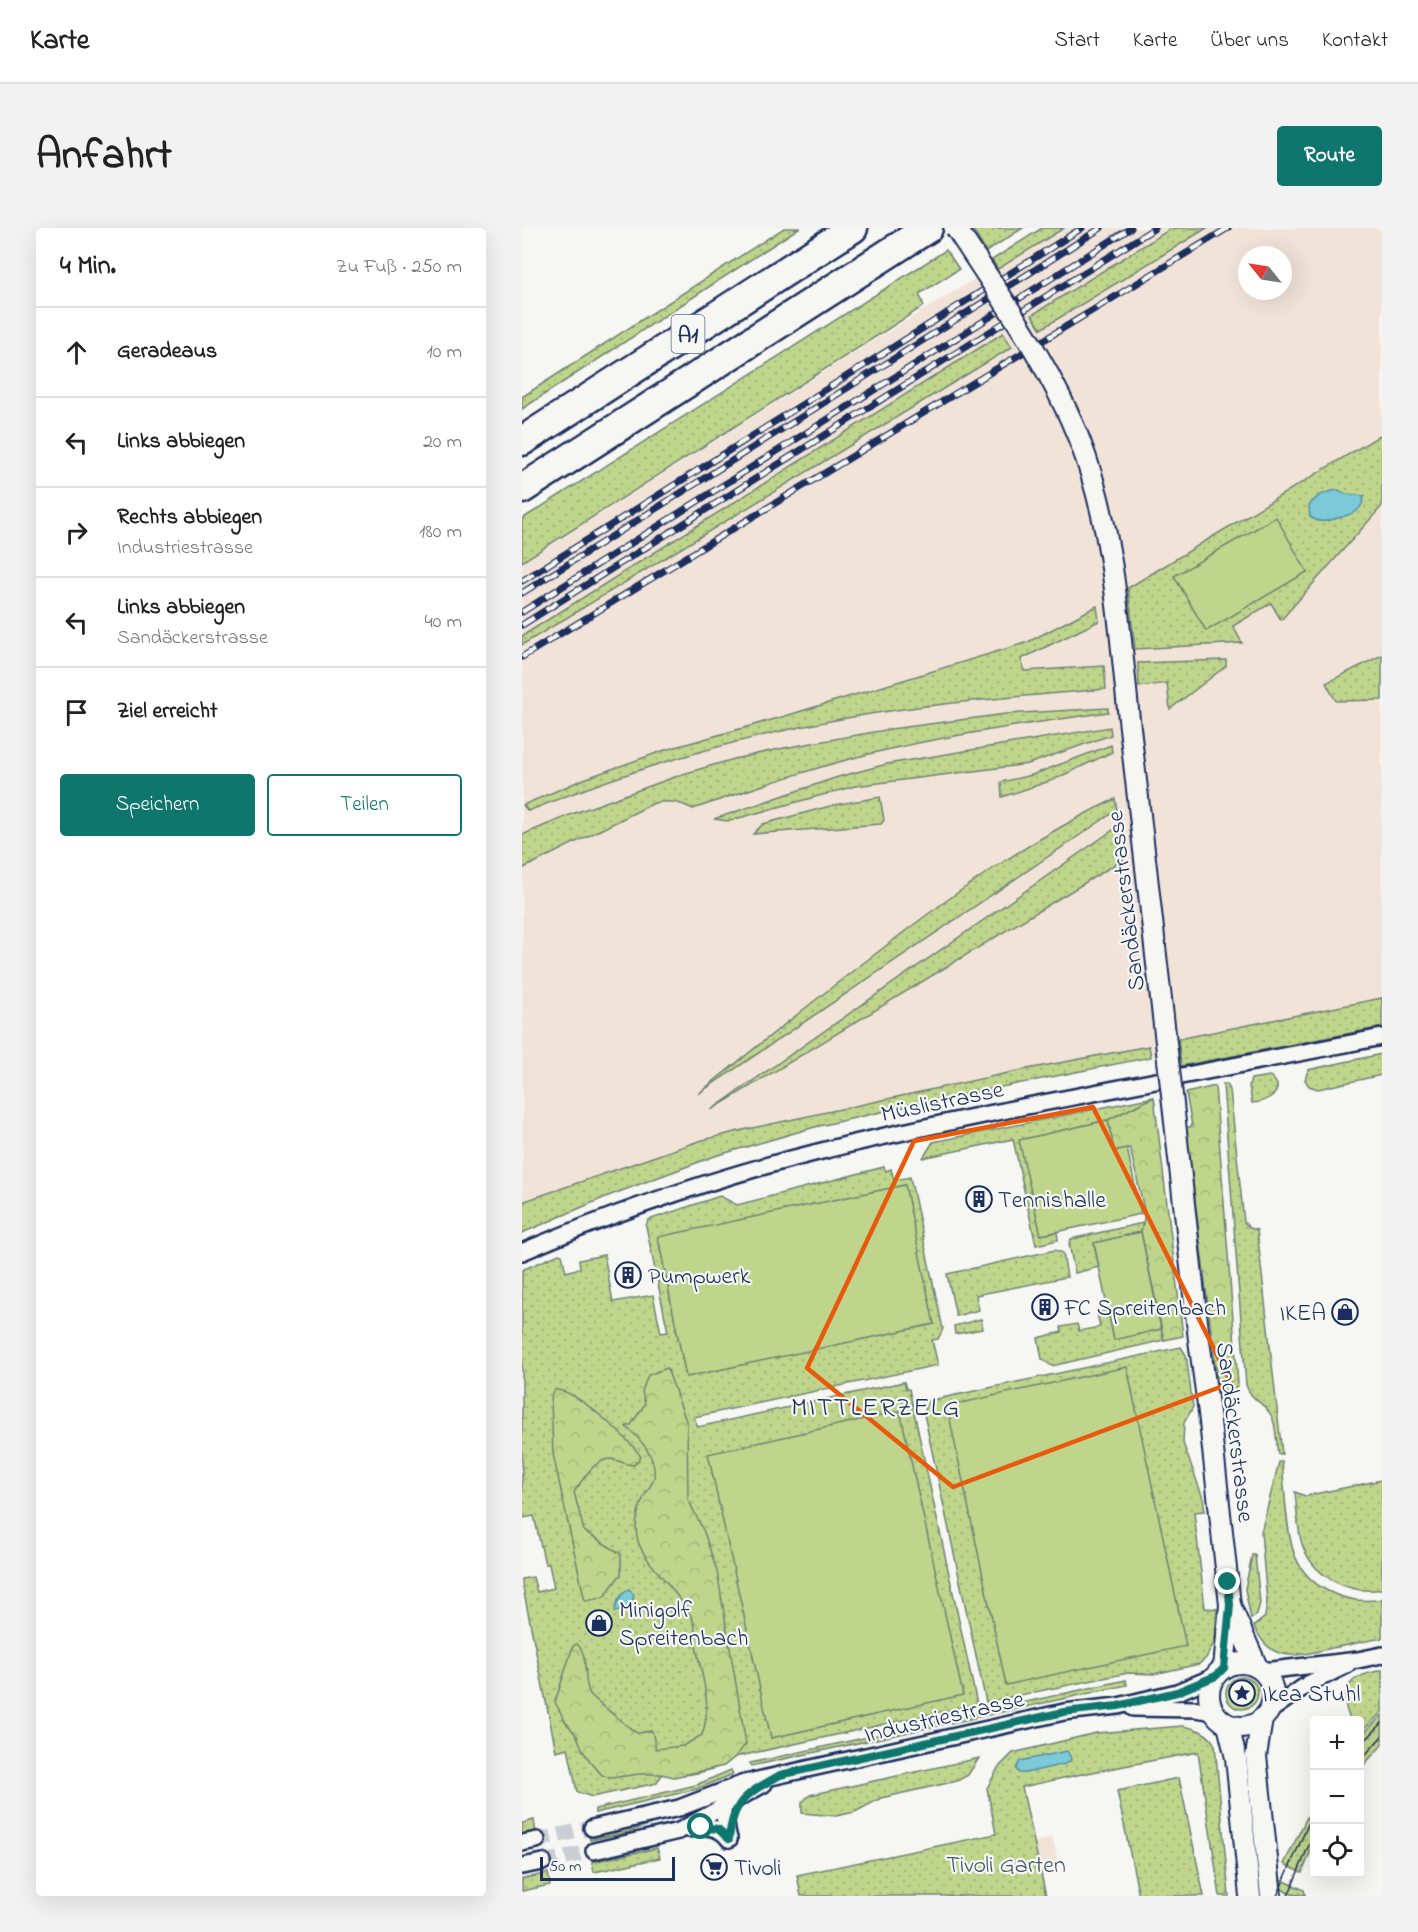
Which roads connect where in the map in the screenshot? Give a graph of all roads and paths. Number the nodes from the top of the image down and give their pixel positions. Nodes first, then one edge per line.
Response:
1 (853, 228) edge
2 (928, 228) edge
3 (956, 228) edge
4 (522, 441) edge
5 (522, 489) edge
6 (1382, 1037) edge
7 (522, 1252) edge
8 (1230, 1605) junction
9 (1382, 1655) edge
10 (1358, 1660) junction
11 (1260, 1669) junction
12 (1220, 1672) junction
13 (1118, 1706) junction
14 (1265, 1716) junction
15 (1221, 1718) junction
16 (749, 1787) junction
17 (706, 1798) junction
18 (722, 1807) junction
19 (592, 1828) tunnel mouth
20 (680, 1831) junction
21 (729, 1839) junction
22 (537, 1840) tunnel mouth
23 (522, 1843) edge
24 (594, 1851) tunnel mouth
25 (543, 1862) tunnel mouth
26 (522, 1866) edge
27 (1250, 1896) edge
28 (1271, 1896) edge

1 - 4 highway, A1
2 - 5 highway, A1
3 - 8 street, Sandäckerstrasse, bridge
6 - 7 street, Müslistrasse
8 - 11 street, Sandäckerstrasse
8 - 12 street, Sandäckerstrasse
9 - 10 street
10 - 11 street
10 - 14 street
11 - 12 street
11 - 14 street
12 - 13 street, Industriestrasse
12 - 15 street
13 - 15 street, Industriestrasse
13 - 16 street, Industriestrasse
14 - 15 street
14 - 28 street
15 - 27 street
16 - 17 street, Industriestrasse
16 - 18 street
16 - 21 street
17 - 18 street
17 - 19 street, Industriestrasse
18 - 20 street
18 - 21 street
20 - 21 street
20 - 24 street
22 - 23 street
25 - 26 street

